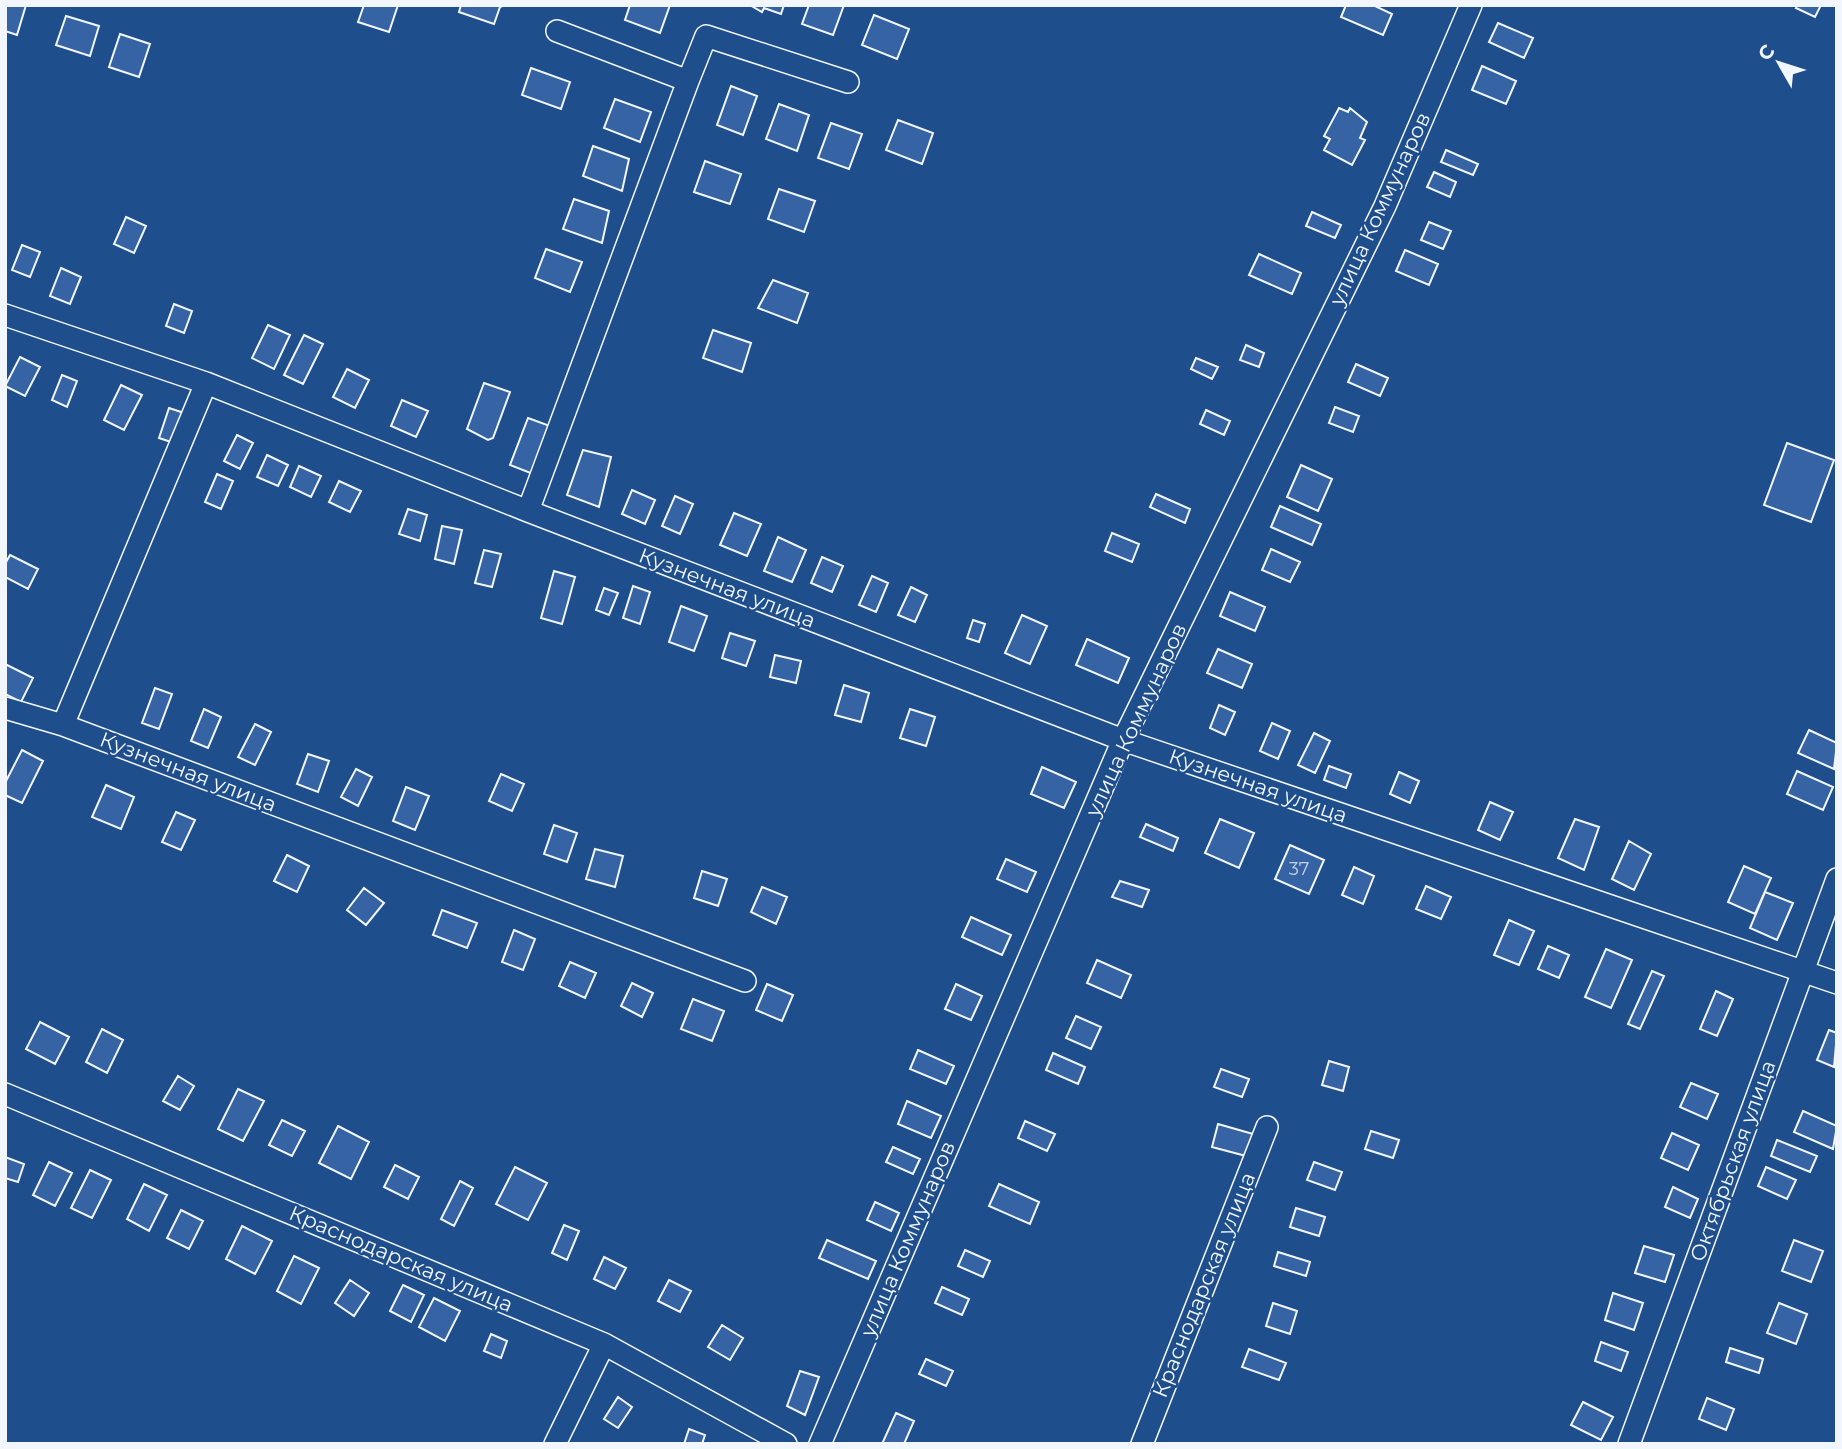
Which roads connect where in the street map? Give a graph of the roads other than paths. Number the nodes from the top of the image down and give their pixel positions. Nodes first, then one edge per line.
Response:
1 (1471, 5) edge
2 (557, 31) dead end
3 (688, 81) junction
4 (848, 82) dead end
5 (5, 315) edge
6 (206, 383) junction
7 (528, 512) junction
8 (5, 708) edge
9 (63, 725) junction
10 (1124, 740) junction
11 (1837, 879) edge
12 (1802, 972) junction
13 (745, 981) dead end
14 (1837, 984) edge
15 (5, 1094) edge
16 (1267, 1127) dead end
17 (604, 1344) junction
18 (555, 1444) edge
19 (786, 1444) edge
20 (820, 1444) edge
21 (1142, 1444) edge
22 (1629, 1444) edge

1 - 10 street, улица Коммунаров
2 - 3 street
3 - 4 street
3 - 7 street
5 - 6 street, Кузнечная улица
6 - 7 street, Кузнечная улица
6 - 9 street
7 - 10 street, Кузнечная улица
8 - 9 street, Кузнечная улица
9 - 13 street, Кузнечная улица
10 - 12 street, Кузнечная улица
10 - 20 street, улица Коммунаров
11 - 12 street, Октябрьская улица
12 - 14 street, Кузнечная улица
12 - 22 street, Октябрьская улица
15 - 17 street, Краснодарская улица
16 - 21 street, Краснодарская улица
17 - 18 street
17 - 19 street, Краснодарская улица

